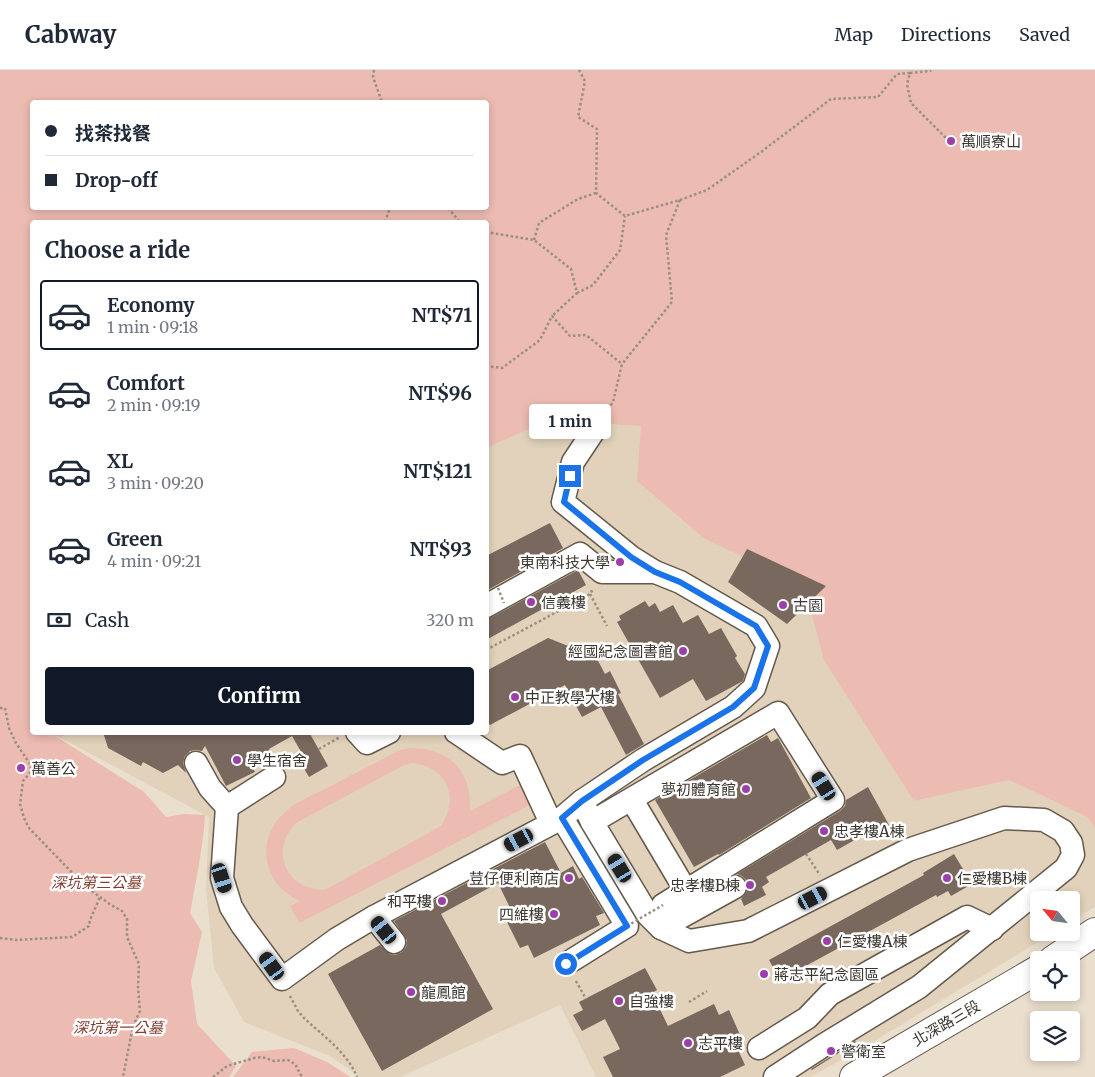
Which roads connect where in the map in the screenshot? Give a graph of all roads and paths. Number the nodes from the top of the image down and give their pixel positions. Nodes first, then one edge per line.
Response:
1 (374, 70) edge
2 (579, 70) edge
3 (931, 70) edge
4 (910, 73) junction
5 (381, 100) edge
6 (948, 140) dead end
7 (596, 193) junction
8 (680, 200) junction
9 (450, 210) edge
10 (625, 216) junction
11 (458, 220) edge
12 (489, 232) edge
13 (534, 240) junction
14 (577, 293) junction
15 (552, 316) junction
16 (622, 364) junction
17 (489, 366) edge
18 (593, 432) joint
19 (602, 572) junction
20 (655, 572) junction
21 (590, 594) junction
22 (496, 599) edge
23 (607, 626) dead end
24 (489, 648) edge
25 (0, 708) edge
26 (349, 735) edge
27 (384, 735) edge
28 (460, 735) edge
29 (319, 749) dead end
30 (196, 763) dead end
31 (274, 776) dead end
32 (632, 800) junction
33 (582, 801) junction
34 (227, 807) junction
35 (557, 820) junction
36 (592, 822) junction
37 (806, 854) dead end
38 (821, 877) dead end
39 (735, 887) dead end
40 (686, 891) junction
41 (100, 897) junction
42 (663, 905) joint
43 (374, 917) junction
44 (627, 926) junction
45 (661, 928) junction
46 (992, 929) junction
47 (1095, 932) edge
48 (0, 938) edge
49 (394, 942) dead end
50 (1066, 951) edge
51 (566, 964) dead end
52 (1030, 974) edge
53 (282, 979) junction
54 (707, 991) dead end
55 (689, 1002) dead end
56 (759, 1048) dead end
57 (124, 1077) edge
58 (214, 1077) edge
59 (302, 1077) edge
60 (358, 1077) edge
61 (774, 1077) edge
62 (854, 1077) edge

1 - 5 path
2 - 7 path
3 - 4 path
4 - 6 path
4 - 8 path
7 - 10 path
7 - 13 path
8 - 10 path
8 - 16 path
9 - 11 path
10 - 14 path
12 - 13 path
13 - 14 path
14 - 15 path
15 - 16 path
15 - 17 path
16 - 18 path
18 - 20 lane
19 - 20 lane
19 - 21 path
19 - 22 lane
20 - 33 lane
21 - 23 path
21 - 24 path
25 - 41 path
26 - 27 lane
26 - 29 path
28 - 35 lane
30 - 34 lane
31 - 34 lane
32 - 36 lane
32 - 40 lane
32 - 40 lane
33 - 35 lane
33 - 36 lane
34 - 53 lane
35 - 43 lane
35 - 44 lane
36 - 45 lane
37 - 38 path
39 - 45 lane
40 - 42 lane
41 - 48 path
41 - 57 path
42 - 44 path, bridge
43 - 49 lane
43 - 53 lane
44 - 51 lane
45 - 46 lane
46 - 56 lane
46 - 61 lane
47 - 50 main road
52 - 62 main road, 北深路三段
53 - 60 path
54 - 55 path
58 - 59 path

